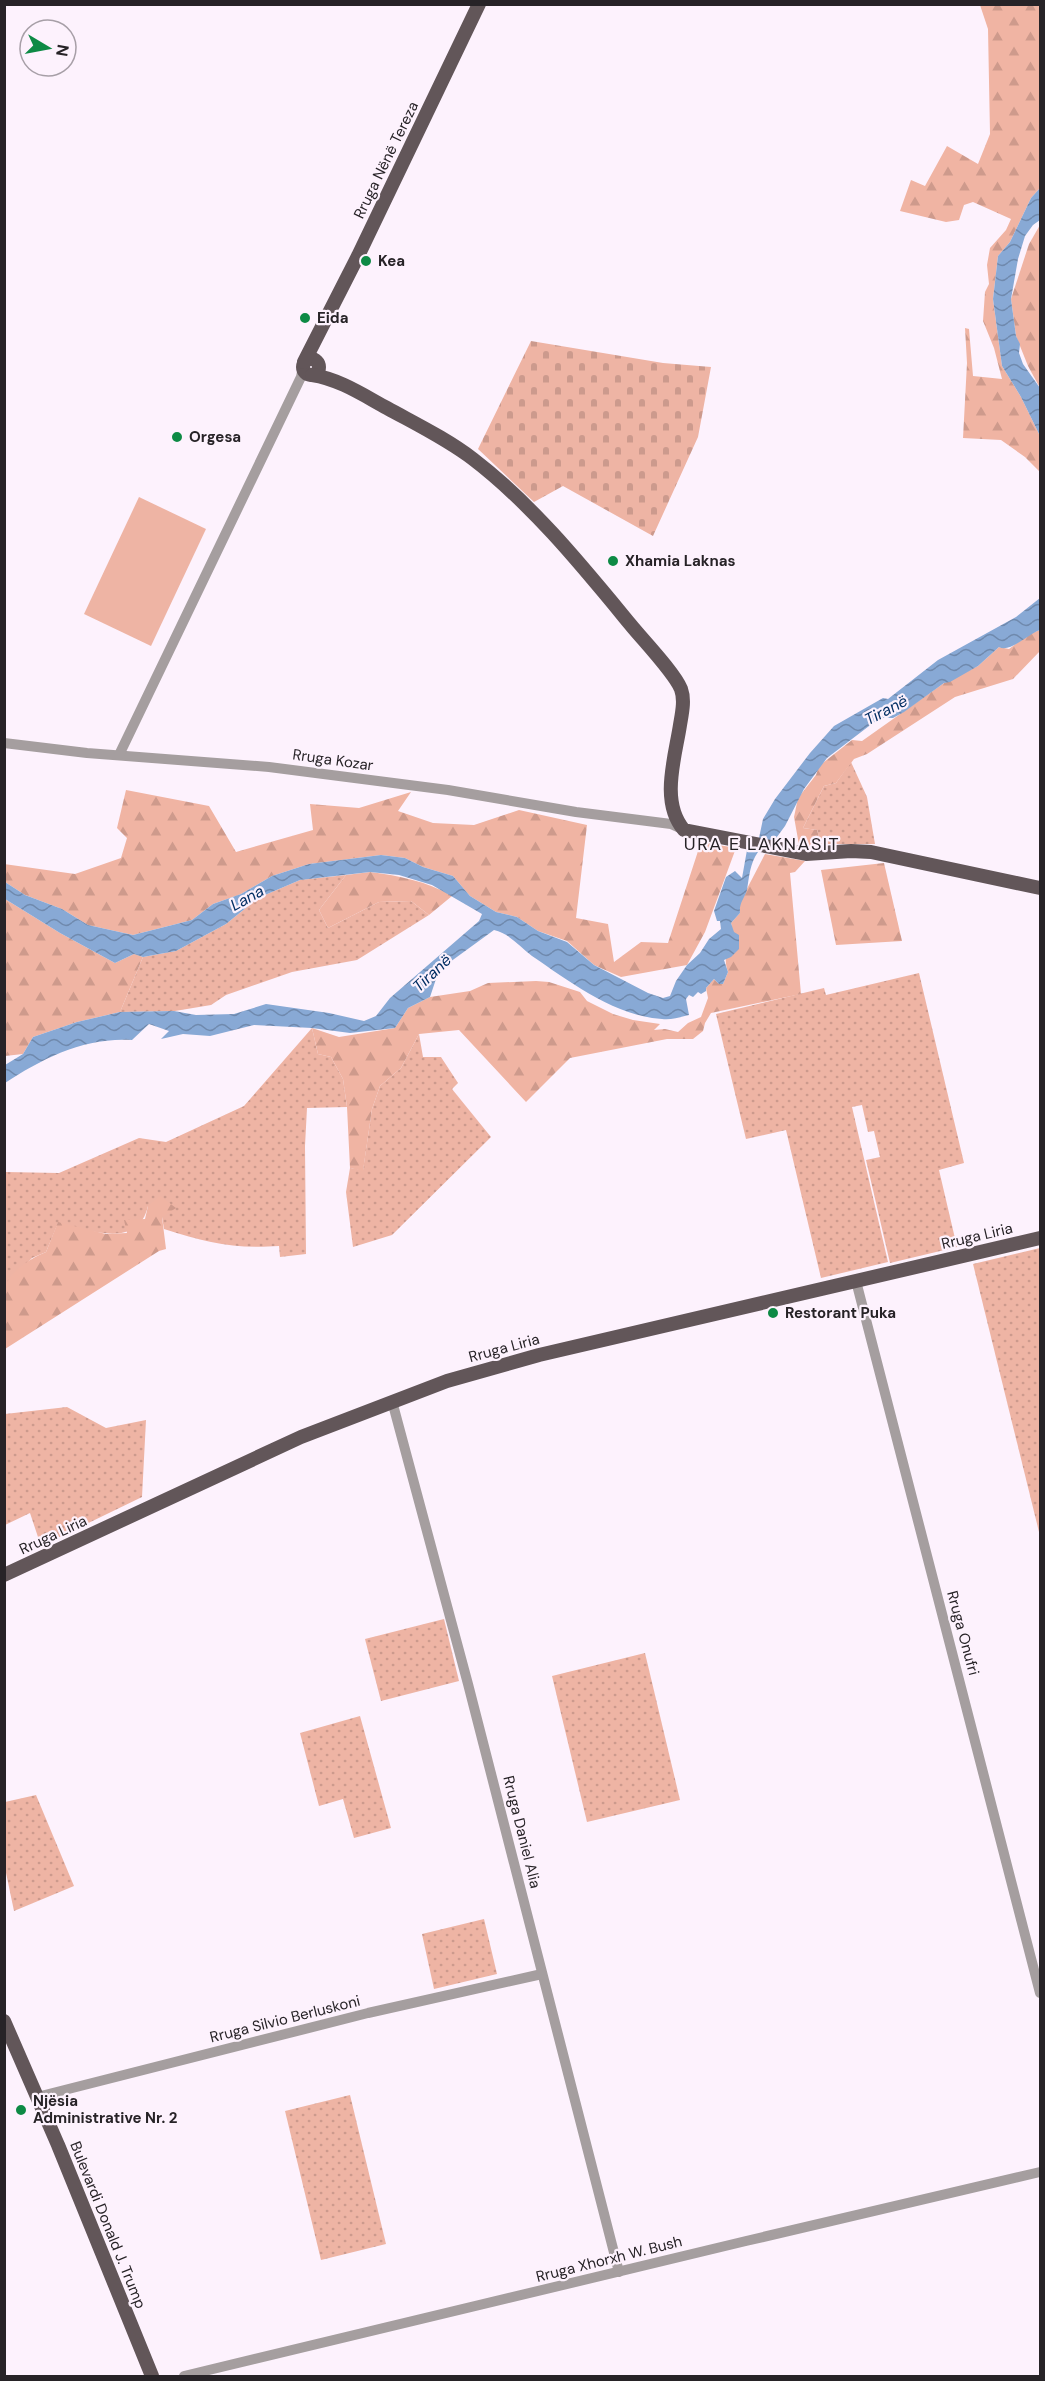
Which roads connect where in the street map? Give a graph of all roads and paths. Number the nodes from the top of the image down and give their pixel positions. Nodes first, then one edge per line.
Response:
1 (479, 4) edge
2 (309, 369) junction
3 (4, 743) edge
4 (119, 755) junction
5 (672, 803) junction
6 (656, 822) junction
7 (689, 832) junction
8 (1041, 888) edge
9 (1041, 1238) edge
10 (856, 1281) junction
11 (392, 1401) junction
12 (4, 1575) edge
13 (542, 1974) junction
14 (1041, 1993) edge
15 (4, 2021) edge
16 (36, 2097) junction
17 (1041, 2172) edge
18 (619, 2272) junction
19 (152, 2376) edge
20 (184, 2376) edge

1 - 2 main road, Rruga Nënë Tereza
2 - 4 street
2 - 5 main road
3 - 4 street, Rruga Kozar
4 - 6 street, Rruga Kozar
5 - 6 street
5 - 7 main road
6 - 7 street, Rruga Kozar
7 - 8 main road
9 - 10 main road, Rruga Liria
10 - 11 main road, Rruga Liria
10 - 14 street, Rruga Onufri
11 - 12 main road, Rruga Liria
11 - 13 street, Rruga Daniel Alia
13 - 16 street, Rruga Silvio Berluskoni
13 - 18 street, Rruga Daniel Alia
15 - 16 main road, Bulevardi Donald J. Trump
16 - 19 main road, Bulevardi Donald J. Trump
17 - 18 street, Rruga Xhorxh W. Bush
18 - 20 street, Rruga Xhorxh W. Bush

